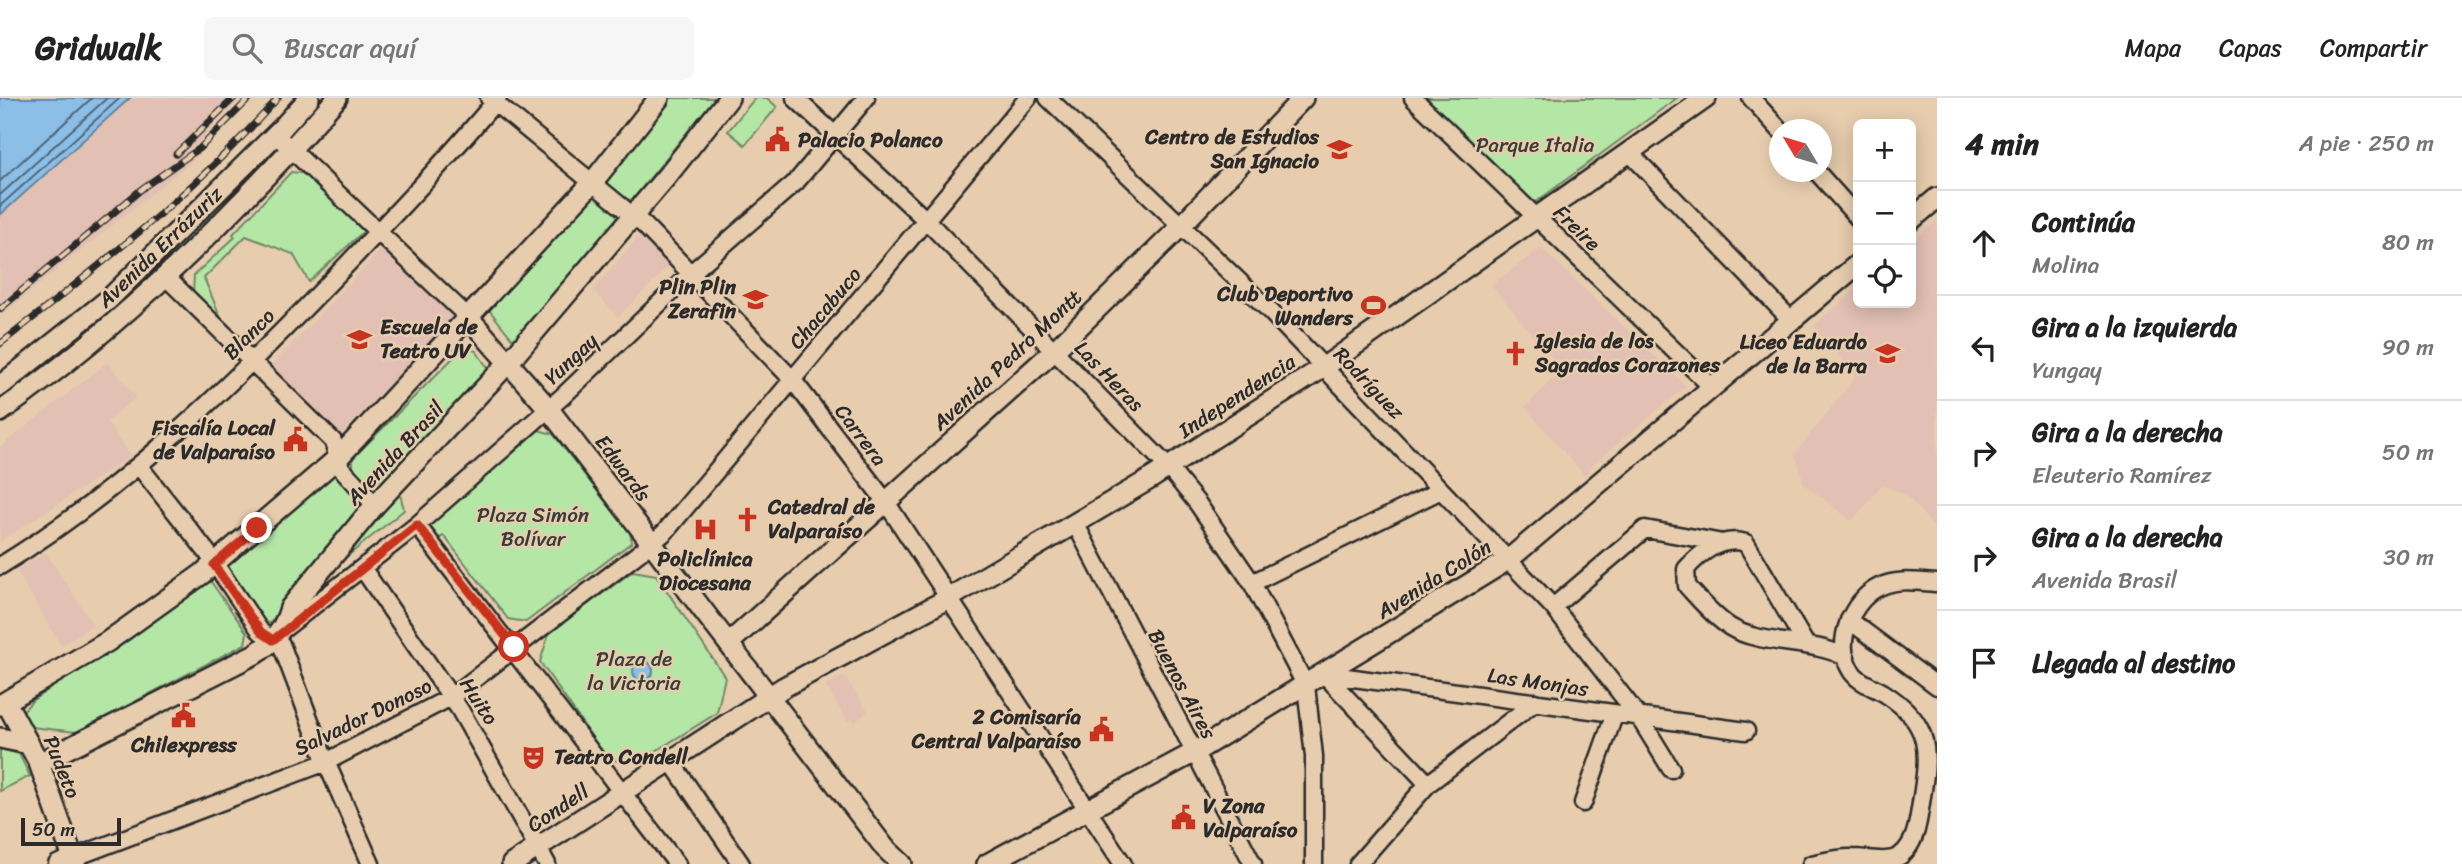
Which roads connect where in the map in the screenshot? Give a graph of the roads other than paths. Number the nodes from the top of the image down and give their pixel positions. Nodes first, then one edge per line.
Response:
1 (309, 98) edge
2 (337, 98) edge
3 (659, 98) edge
4 (729, 98) edge
5 (795, 98) edge
6 (866, 98) edge
7 (1028, 98) edge
8 (1048, 98) edge
9 (1303, 98) edge
10 (1413, 98) edge
11 (1706, 98) edge
12 (1751, 98) edge
13 (494, 99) edge
14 (1770, 119) edge
15 (835, 134) junction
16 (276, 135) junction
17 (292, 149) junction
18 (1629, 152) junction
19 (1826, 182) edge
20 (592, 183) junction
21 (1937, 198) edge
22 (1853, 212) edge
23 (634, 215) junction
24 (1916, 216) edge
25 (1535, 217) junction
26 (926, 220) junction
27 (1180, 226) junction
28 (379, 229) junction
29 (1853, 268) edge
30 (690, 274) junction
31 (167, 278) junction
32 (469, 318) junction
33 (1792, 321) junction
34 (1055, 350) junction
35 (253, 362) junction
36 (509, 362) junction
37 (1324, 367) junction
38 (792, 379) junction
39 (0, 386) edge
40 (1712, 387) junction
41 (548, 408) junction
42 (0, 412) edge
43 (339, 457) junction
44 (139, 466) junction
45 (1168, 467) junction
46 (1441, 490) junction
47 (886, 502) junction
48 (375, 505) junction
49 (1075, 523) junction
50 (417, 525) junction
51 (652, 543) junction
52 (1726, 544) junction
53 (1508, 560) junction
54 (214, 565) junction
55 (0, 566) edge
56 (363, 569) junction
57 (1252, 583) junction
58 (1937, 583) edge
59 (948, 598) junction
60 (1553, 607) junction
61 (1849, 620) junction
62 (279, 634) junction
63 (729, 643) junction
64 (1805, 643) junction
65 (514, 647) junction
66 (1846, 657) junction
67 (1324, 674) junction
68 (1306, 686) junction
69 (1937, 686) edge
70 (451, 697) junction
71 (769, 697) junction
72 (2, 700) edge
73 (1535, 702) junction
74 (1615, 713) junction
75 (1639, 717) junction
76 (1746, 731) dead end
77 (0, 738) edge
78 (29, 744) junction
79 (1195, 752) junction
80 (670, 760) junction
81 (326, 762) junction
82 (39, 763) junction
83 (1671, 769) dead end
84 (1428, 784) junction
85 (622, 792) junction
86 (1583, 803) dead end
87 (1089, 808) junction
88 (543, 856) edge
89 (68, 862) edge
90 (1891, 862) edge
91 (897, 863) edge
92 (371, 864) edge
93 (512, 864) edge
94 (677, 864) edge
95 (741, 864) edge
96 (987, 864) edge
97 (1123, 864) edge
98 (1253, 864) edge
99 (1314, 864) edge
100 (1358, 864) edge
101 (1811, 864) edge

1 - 16 main road, Avenida Errázuriz
2 - 17 main road, Avenida Errázuriz
3 - 20 main road, Avenida Brasil
4 - 23 main road, Avenida Brasil
5 - 15 street, Las Heras
6 - 15 street, Yungay
7 - 26 street, Chacabuco
8 - 27 street, Rodríguez
9 - 27 main road, Avenida Pedro Montt
10 - 25 street, Freire
11 - 18 main road, Independencia
12 - 14 street
13 - 20 street, Carrera
13 - 28 street, Blanco
15 - 26 street, Las Heras
15 - 30 street, Yungay
16 - 17 street, Edwards
16 - 39 main road, Avenida Errázuriz
17 - 28 street, Edwards
17 - 31 main road, Avenida Errázuriz
18 - 25 main road, Independencia
18 - 33 street
19 - 22 street
20 - 23 street, Carrera
20 - 32 main road, Avenida Brasil
21 - 24 main road
23 - 30 street, Carrera
23 - 36 main road, Avenida Brasil
25 - 37 main road, Independencia
25 - 40 street, Freire
26 - 34 street, Las Heras
26 - 38 street, Chacabuco
27 - 34 main road, Avenida Pedro Montt
27 - 37 street, Rodríguez
28 - 32 street, Edwards
28 - 35 street, Blanco
29 - 33 main road, Avenida Colón
30 - 38 street, Carrera
30 - 41 street, Yungay
31 - 35 street
31 - 42 main road, Avenida Errázuriz
32 - 36 main road, Edwards
32 - 43 main road, Avenida Brasil
33 - 40 main road, Avenida Colón
34 - 45 street, Las Heras
34 - 47 main road, Avenida Pedro Montt
35 - 43 street
35 - 44 street, Blanco
36 - 41 main road, Edwards
36 - 48 main road, Avenida Brasil
37 - 45 main road, Independencia
37 - 46 street, Rodríguez
38 - 47 street, Carrera
38 - 51 street, Chacabuco
40 - 53 main road, Avenida Colón
41 - 50 street, Yungay
41 - 51 main road, Edwards
43 - 48 street
43 - 54 main road, Avenida Brasil
44 - 54 street
44 - 55 street, Blanco
45 - 49 main road, Independencia
45 - 57 street, Las Heras
46 - 53 street, Rodríguez
46 - 57 street
47 - 59 street, Carrera
47 - 63 main road, Avenida Pedro Montt
48 - 62 main road, Avenida Brasil
49 - 59 main road, Independencia
49 - 79 street, Buenos Aires
50 - 56 street, Yungay
50 - 65 street
51 - 63 main road, Edwards
51 - 65 street, Salvador Donoso
52 - 60 street
52 - 64 street
52 - 64 street
53 - 60 street, Rodríguez
53 - 67 main road, Avenida Colón
54 - 62 street
54 - 72 main road, Avenida Brasil
56 - 62 street, Yungay
56 - 70 street, Huito
57 - 68 street, Las Heras
58 - 61 street
59 - 71 main road, Independencia
59 - 87 street, Carrera
60 - 75 street, Rodríguez
61 - 66 street
61 - 69 street
62 - 81 street
62 - 82 main road
63 - 71 main road, Edwards
64 - 66 street
65 - 70 street, Salvador Donoso
65 - 85 street
66 - 90 street
67 - 68 main road, Avenida Colón
67 - 73 street, Las Monjas
67 - 84 street
68 - 79 main road, Avenida Colón
68 - 99 street, Las Heras
70 - 81 street, Salvador Donoso
70 - 88 street, Huito
71 - 80 main road, Condell
71 - 91 main road, Edwards
72 - 78 main road, Pudeto
73 - 74 street, Las Monjas
73 - 84 street
74 - 75 street, Las Monjas
74 - 86 street
75 - 76 street, Las Monjas
75 - 83 street, Rodríguez
77 - 78 main road
78 - 82 main road, Pudeto
79 - 87 main road, Avenida Colón
79 - 98 street, Buenos Aires
80 - 85 main road, Condell
80 - 95 street
81 - 89 street, Salvador Donoso
81 - 92 street
82 - 89 main road, Pudeto
84 - 100 street
85 - 88 main road, Condell
85 - 94 street
87 - 96 main road, Avenida Colón
87 - 97 street, Carrera
88 - 93 main road, Condell
90 - 101 street

